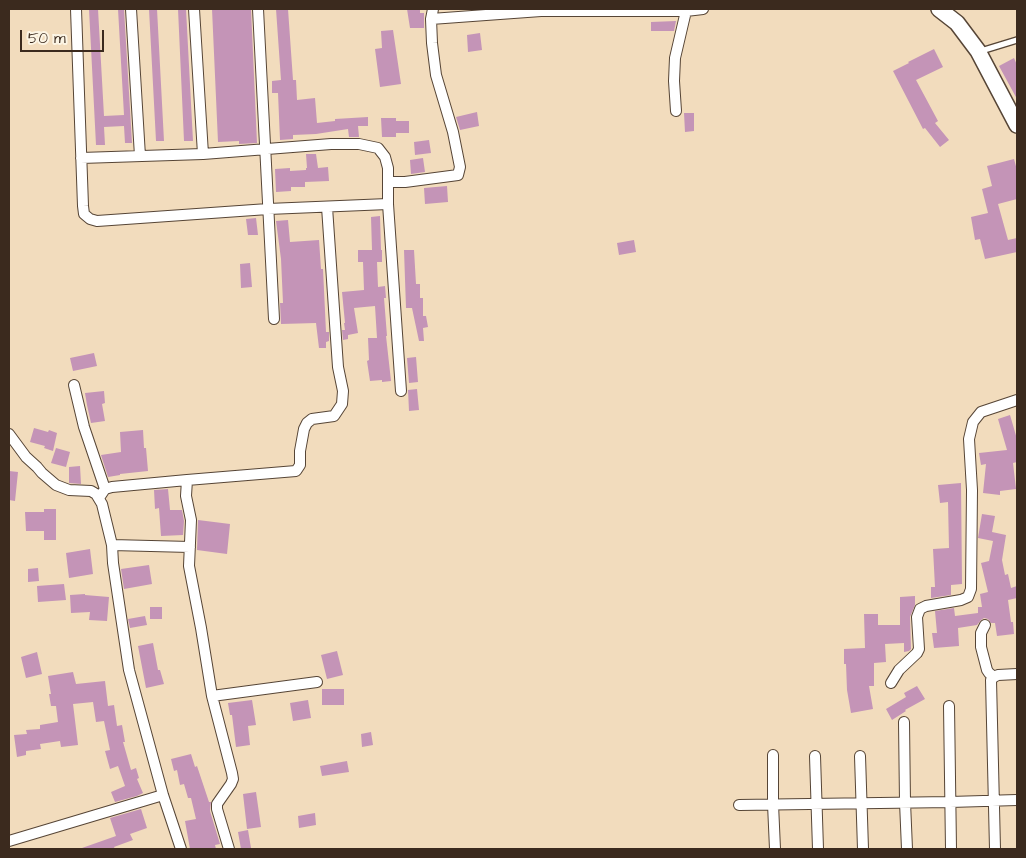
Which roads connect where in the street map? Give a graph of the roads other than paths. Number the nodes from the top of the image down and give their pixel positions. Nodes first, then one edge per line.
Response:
1 (76, 9) edge
2 (131, 9) edge
3 (194, 9) edge
4 (258, 9) edge
5 (703, 9) edge
6 (939, 9) edge
7 (669, 10) edge
8 (686, 11) junction
9 (432, 14) edge
10 (1017, 40) edge
11 (978, 52) junction
12 (676, 111) dead end
13 (1017, 125) edge
14 (266, 148) junction
15 (203, 154) junction
16 (140, 156) junction
17 (81, 158) junction
18 (388, 182) junction
19 (388, 204) junction
20 (327, 207) junction
21 (268, 209) junction
22 (274, 319) dead end
23 (74, 385) dead end
24 (401, 391) dead end
25 (1017, 400) edge
26 (9, 434) edge
27 (187, 480) junction
28 (102, 494) junction
29 (112, 545) junction
30 (190, 547) junction
31 (985, 625) dead end
32 (1017, 674) edge
33 (994, 677) junction
34 (317, 682) dead end
35 (891, 683) dead end
36 (212, 696) junction
37 (949, 706) dead end
38 (904, 722) dead end
39 (773, 755) dead end
40 (815, 756) dead end
41 (860, 756) dead end
42 (164, 795) junction
43 (994, 800) junction
44 (1017, 800) edge
45 (905, 802) junction
46 (950, 802) junction
47 (773, 804) junction
48 (816, 804) junction
49 (861, 804) junction
50 (738, 805) dead end
51 (9, 841) edge
52 (180, 849) edge
53 (229, 849) edge
54 (775, 849) edge
55 (818, 849) edge
56 (864, 849) edge
57 (907, 849) edge
58 (952, 849) edge
59 (996, 849) edge

1 - 17 street
2 - 16 street
3 - 15 street
4 - 14 street
5 - 8 street
6 - 11 street
7 - 8 street
7 - 9 street
8 - 12 street
9 - 18 street
10 - 11 lane
11 - 13 street
14 - 15 street
14 - 18 street
14 - 21 street
15 - 16 street
16 - 17 street
17 - 21 street
18 - 19 street
19 - 20 street
19 - 24 street
20 - 21 street
20 - 27 street
21 - 22 street
23 - 28 street
25 - 35 street
26 - 28 street
27 - 28 street
27 - 30 street
28 - 29 street
29 - 30 street
29 - 42 street
30 - 36 street
31 - 33 street
32 - 33 street
33 - 43 street
34 - 36 street
36 - 53 street
37 - 46 street
38 - 45 street
39 - 47 street
40 - 48 street
41 - 49 street
42 - 51 street
42 - 52 street
43 - 44 street
43 - 46 street
43 - 59 street
45 - 46 street
45 - 49 street
45 - 57 street
46 - 58 street
47 - 48 street
47 - 50 street
47 - 54 street
48 - 49 street
48 - 55 street
49 - 56 street

